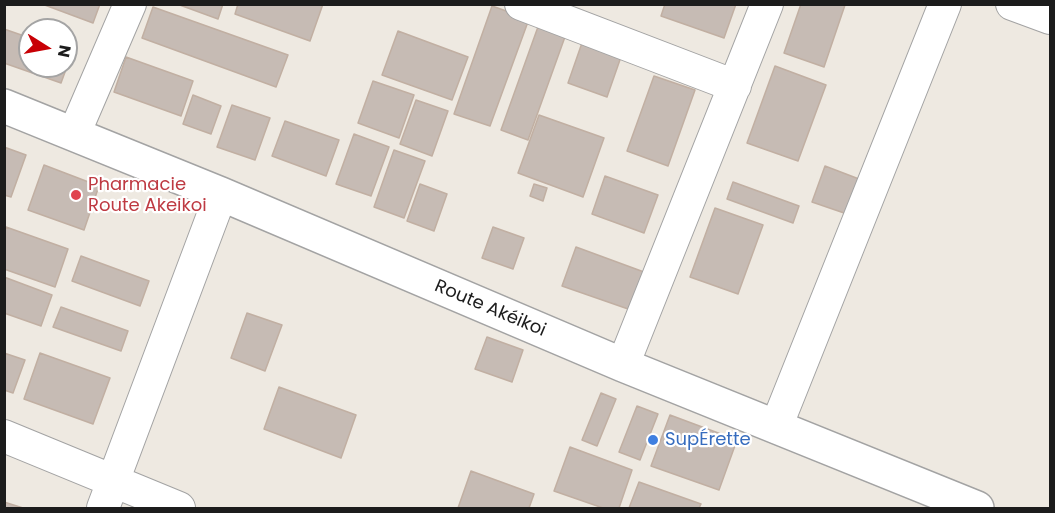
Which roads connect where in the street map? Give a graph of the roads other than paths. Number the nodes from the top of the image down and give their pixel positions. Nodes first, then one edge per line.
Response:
1 (130, 4) edge
2 (521, 4) edge
3 (767, 4) edge
4 (945, 4) edge
5 (1012, 4) edge
6 (1050, 18) edge
7 (735, 86) junction
8 (4, 106) edge
9 (74, 134) junction
10 (221, 195) junction
11 (623, 365) junction
12 (776, 427) junction
13 (4, 436) edge
14 (108, 495) edge
15 (179, 508) edge
16 (977, 508) edge

1 - 9 street
2 - 7 street
3 - 7 street
4 - 12 street
5 - 6 street
7 - 11 street
8 - 9 street, Route Akéikoi
9 - 10 street, Route Akéikoi
10 - 11 street, Route Akéikoi
10 - 14 street
11 - 12 street, Route Akéikoi
12 - 16 street, Route Akéikoi
13 - 14 street
14 - 15 street

